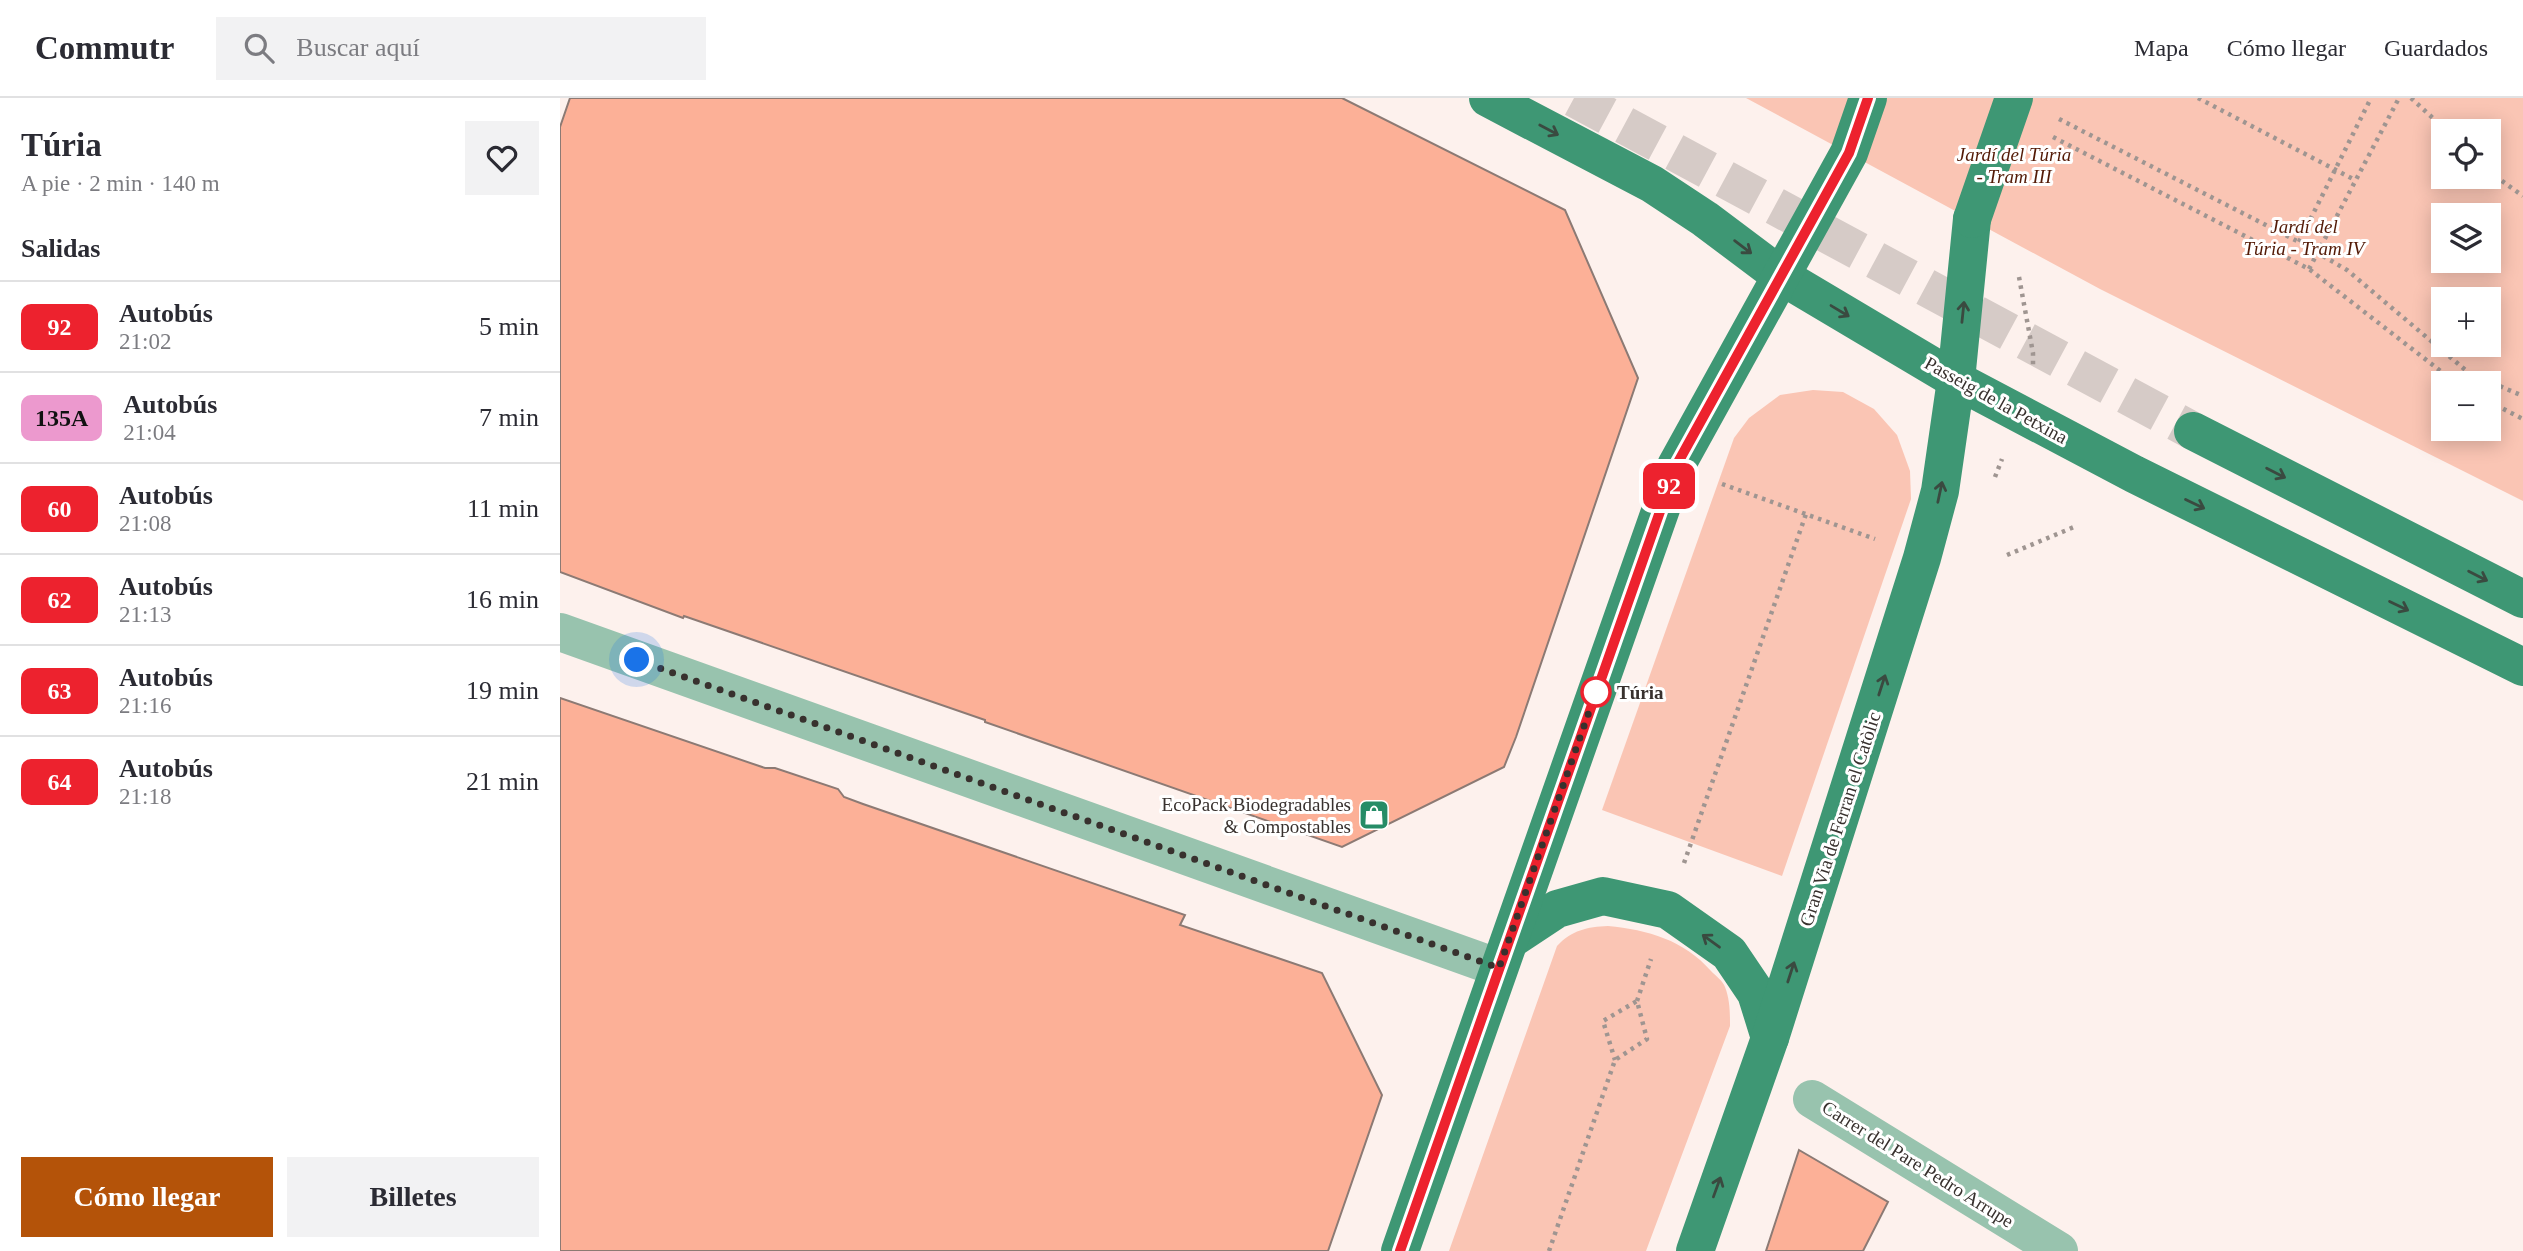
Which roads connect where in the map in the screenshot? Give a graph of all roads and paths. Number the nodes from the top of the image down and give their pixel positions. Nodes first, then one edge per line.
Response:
1 (1488, 98) edge
2 (1868, 98) edge
3 (2014, 98) edge
4 (2198, 98) edge
5 (2371, 98) edge
6 (2399, 98) edge
7 (2411, 98) edge
8 (2054, 117) dead end
9 (2434, 119) edge
10 (2051, 136) dead end
11 (2336, 170) junction
12 (2356, 180) junction
13 (2501, 180) edge
14 (2523, 196) edge
15 (2299, 242) junction
16 (2317, 253) junction
17 (2309, 268) junction
18 (2019, 274) dead end
19 (1781, 276) junction
20 (2033, 353) dead end
21 (2441, 371) edge
22 (1956, 380) junction
23 (2523, 396) edge
24 (2501, 408) edge
25 (2523, 419) edge
26 (2193, 431) tunnel mouth
27 (1718, 482) dead end
28 (1806, 514) junction
29 (2074, 527) dead end
30 (1881, 541) dead end
31 (2007, 555) dead end
32 (2523, 598) edge
33 (560, 632) edge
34 (2523, 667) edge
35 (1683, 868) dead end
36 (1655, 948) dead end
37 (1504, 954) junction
38 (1637, 1002) junction
39 (1770, 1038) junction
40 (1615, 1060) junction
41 (1812, 1099) dead end
42 (1400, 1251) edge
43 (1549, 1251) edge
44 (1695, 1251) edge
45 (2059, 1251) edge

1 -> 19 main road, Passeig de la Petxina
2 - 19 main road
22 -> 3 main road, Gran Via de Ferran el Catòlic, bridge
4 - 11 path
5 - 11 path
6 - 12 path
7 - 9 path
8 - 15 path
10 - 17 path
11 - 12 path
11 - 15 path
12 - 16 path
13 - 14 path
15 - 16 path
16 - 17 path
16 - 23 path
17 - 21 path
18 - 20 path
19 -> 22 main road, Passeig de la Petxina
19 - 37 main road
22 -> 34 main road, Passeig de la Petxina
39 -> 22 main road, Gran Via de Ferran el Catòlic
24 - 25 path
26 -> 32 main road
27 - 28 path
28 - 30 path
28 - 35 path
29 - 31 path
33 - 37 street
36 - 38 path
39 -> 37 main road
37 - 42 main road
38 - 40 path
38 - 40 path
44 -> 39 main road, Gran Via de Ferran el Catòlic
40 - 43 path
41 - 45 street, Carrer del Pare Pedro Arrupe

